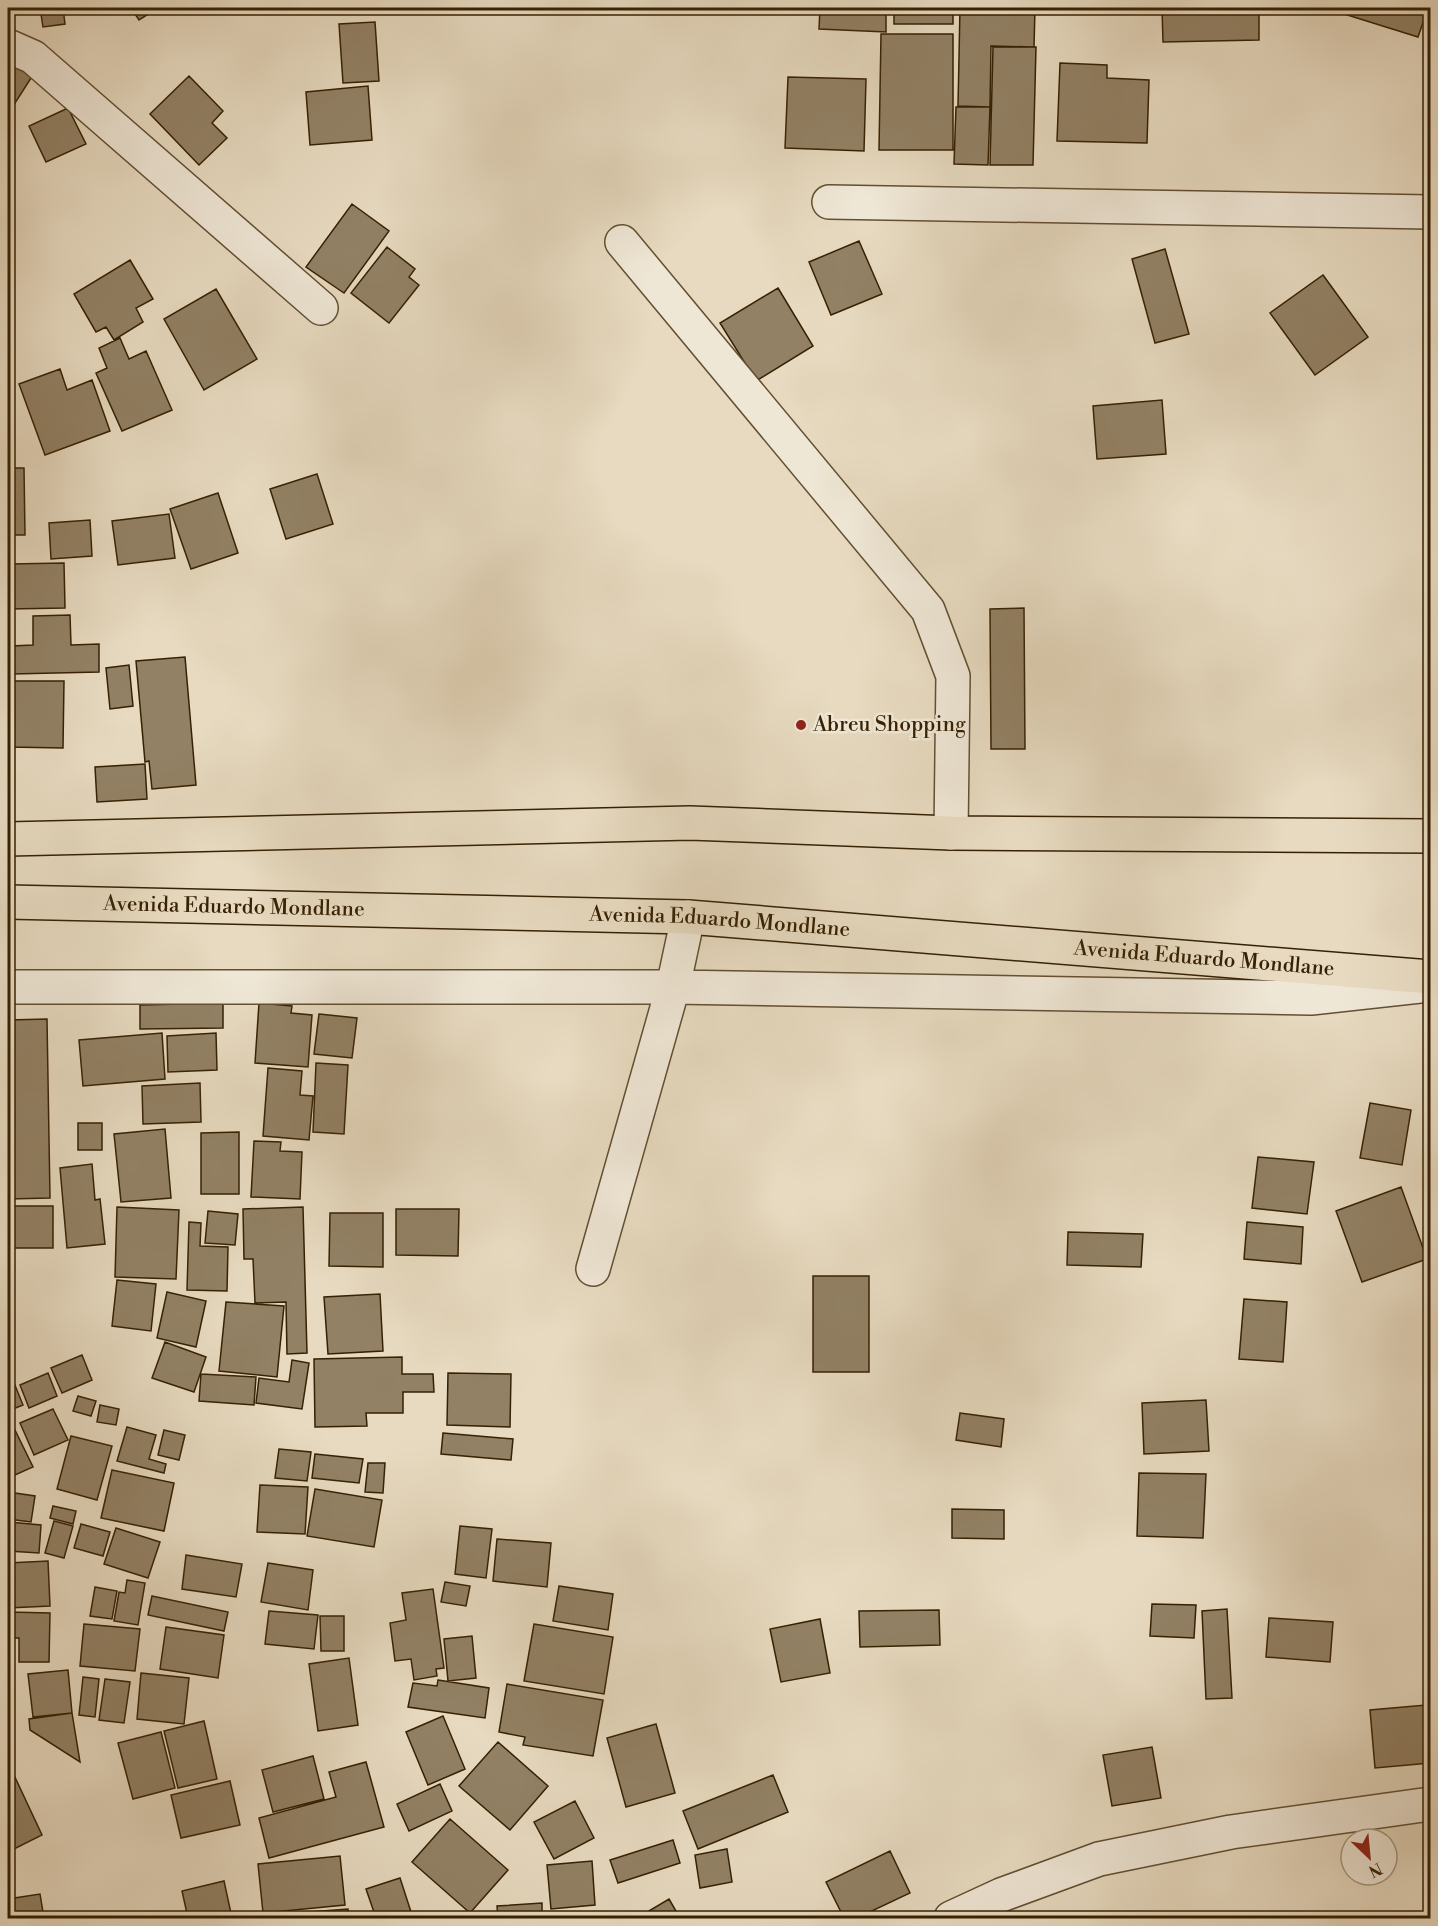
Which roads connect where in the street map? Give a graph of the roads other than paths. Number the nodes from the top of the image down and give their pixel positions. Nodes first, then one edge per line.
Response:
1 (8, 46) edge
2 (829, 202) dead end
3 (1431, 212) edge
4 (622, 242) dead end
5 (321, 309) dead end
6 (951, 833) junction
7 (1431, 836) edge
8 (8, 839) edge
9 (8, 902) edge
10 (688, 917) junction
11 (1431, 977) edge
12 (1431, 985) edge
13 (8, 987) edge
14 (673, 987) junction
15 (593, 1269) dead end
16 (1431, 1804) edge
17 (951, 1918) edge

1 - 5 street
2 - 3 street
4 - 6 street
6 - 7 main road
6 - 8 main road
9 - 10 main road, Avenida Eduardo Mondlane
10 - 11 main road, Avenida Eduardo Mondlane
10 - 14 street
12 - 14 street
13 - 14 street
14 - 15 street
16 - 17 street

